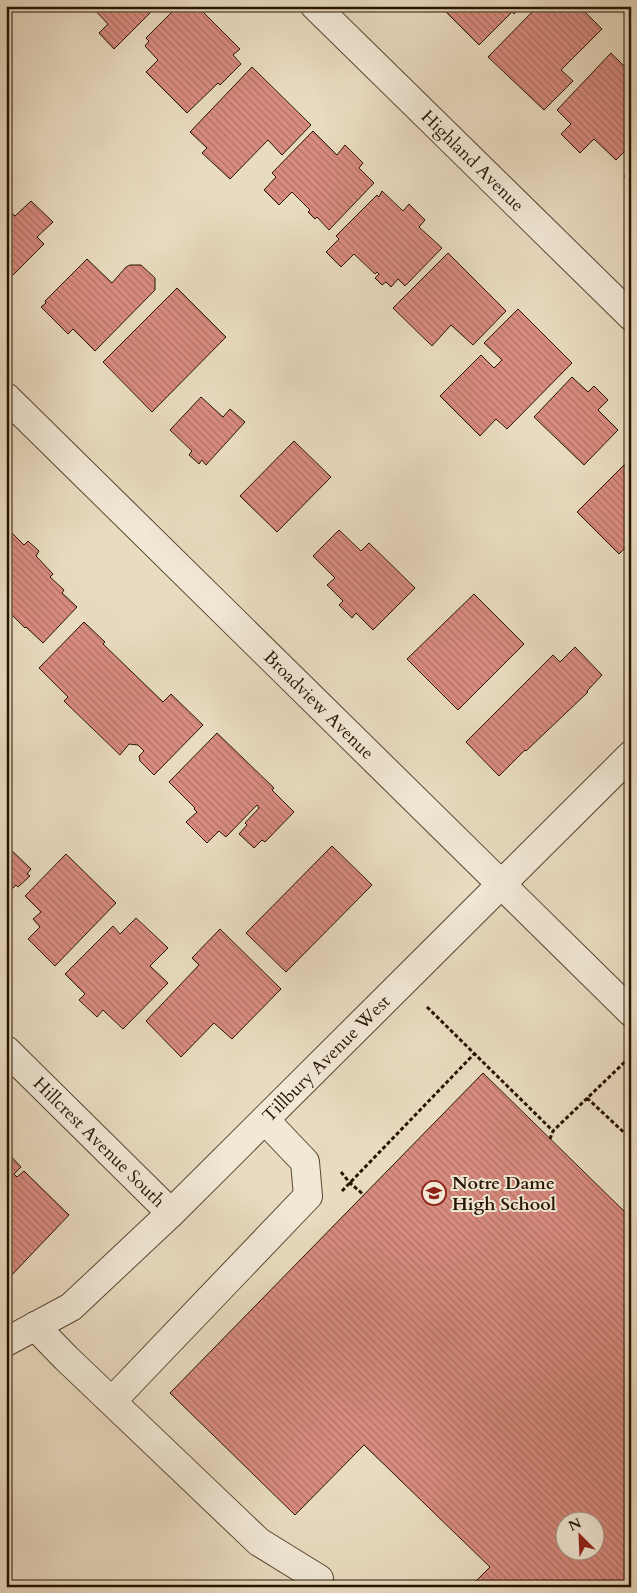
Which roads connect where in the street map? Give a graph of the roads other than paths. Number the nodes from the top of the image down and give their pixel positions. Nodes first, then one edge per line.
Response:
1 (315, 6) edge
2 (631, 316) edge
3 (6, 397) edge
4 (631, 755) edge
5 (500, 883) junction
6 (631, 1012) edge
7 (6, 1050) edge
8 (264, 1120) junction
9 (171, 1213) junction
10 (35, 1326) junction
11 (6, 1342) edge
12 (112, 1400) junction
13 (319, 1580) dead end

1 - 2 street, Highland Avenue
3 - 5 street, Broadview Avenue
4 - 5 street, Tillbury Avenue West
5 - 6 street, Broadview Avenue
5 - 8 street, Tillbury Avenue West
7 - 9 street, Hillcrest Avenue South
8 - 9 street, Tillbury Avenue West
8 - 12 street
9 - 10 street, Tillbury Avenue West
10 - 11 street, Tillbury Avenue West
10 - 12 street
12 - 13 street

